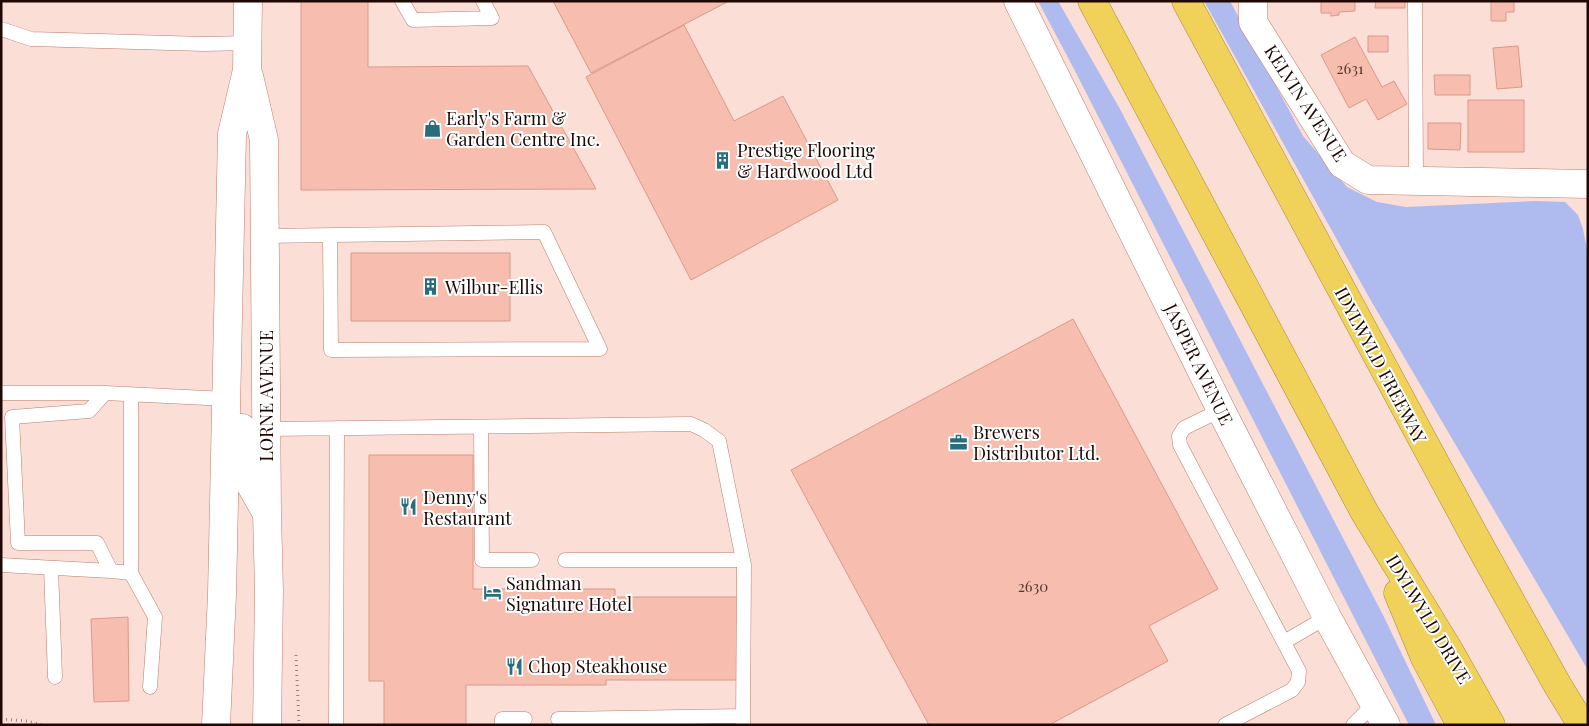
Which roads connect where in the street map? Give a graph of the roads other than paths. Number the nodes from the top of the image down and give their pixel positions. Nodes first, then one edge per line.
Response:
1 (248, 1) edge
2 (402, 1) edge
3 (483, 1) edge
4 (1018, 1) edge
5 (1092, 1) edge
6 (1186, 1) edge
7 (1415, 1) edge
8 (1249, 8) edge
9 (1, 29) edge
10 (248, 43) junction
11 (247, 70) junction
12 (1416, 182) junction
13 (1588, 184) edge
14 (265, 236) junction
15 (330, 236) junction
16 (1, 393) edge
17 (105, 393) junction
18 (131, 395) junction
19 (227, 399) junction
20 (1221, 410) junction
21 (481, 427) junction
22 (337, 428) junction
23 (266, 429) junction
24 (267, 513) junction
25 (1365, 513) junction
26 (532, 560) dead end
27 (565, 560) dead end
28 (743, 560) junction
29 (1, 565) edge
30 (50, 568) junction
31 (111, 571) junction
32 (131, 574) junction
33 (1327, 617) junction
34 (1284, 642) junction
35 (55, 677) dead end
36 (150, 687) dead end
37 (1380, 714) edge
38 (525, 719) dead end
39 (558, 719) dead end
40 (743, 720) edge
41 (216, 725) edge
42 (267, 725) edge
43 (336, 725) edge
44 (502, 725) edge
45 (1225, 725) edge
46 (1353, 725) edge
47 (1461, 725) edge
48 (1491, 725) edge
49 (1582, 725) edge

1 - 10 main road, LORNE AVENUE
2 - 3 lane
4 - 20 main road, JASPER AVENUE
5 - 25 highway
6 - 49 highway, IDYLWYLD FREEWAY
7 - 12 lane
8 - 12 main road, KELVIN AVENUE
9 - 10 lane
10 - 11 main road, LORNE AVENUE
11 - 14 main road, LORNE AVENUE
11 - 19 main road, LORNE AVENUE
12 - 13 main road, KELVIN AVENUE
14 - 15 lane
14 - 23 main road, LORNE AVENUE
15 - 15 lane
16 - 17 lane
17 - 18 lane
17 - 31 lane
18 - 19 lane
18 - 32 lane
19 - 24 main road
19 - 41 main road, LORNE AVENUE
20 - 33 main road, JASPER AVENUE
20 - 34 lane
21 - 22 lane
21 - 26 lane
21 - 28 lane
22 - 23 lane
22 - 43 lane
23 - 24 main road, LORNE AVENUE
24 - 42 main road, LORNE AVENUE
25 - 47 highway
25 - 48 highway, IDYLWYLD DRIVE
27 - 28 lane
28 - 40 lane
29 - 30 lane
30 - 31 lane
30 - 35 lane
31 - 32 lane
32 - 36 lane
33 - 34 lane
33 - 37 main road, JASPER AVENUE
34 - 45 lane
37 - 46 lane
38 - 44 lane
39 - 40 lane

